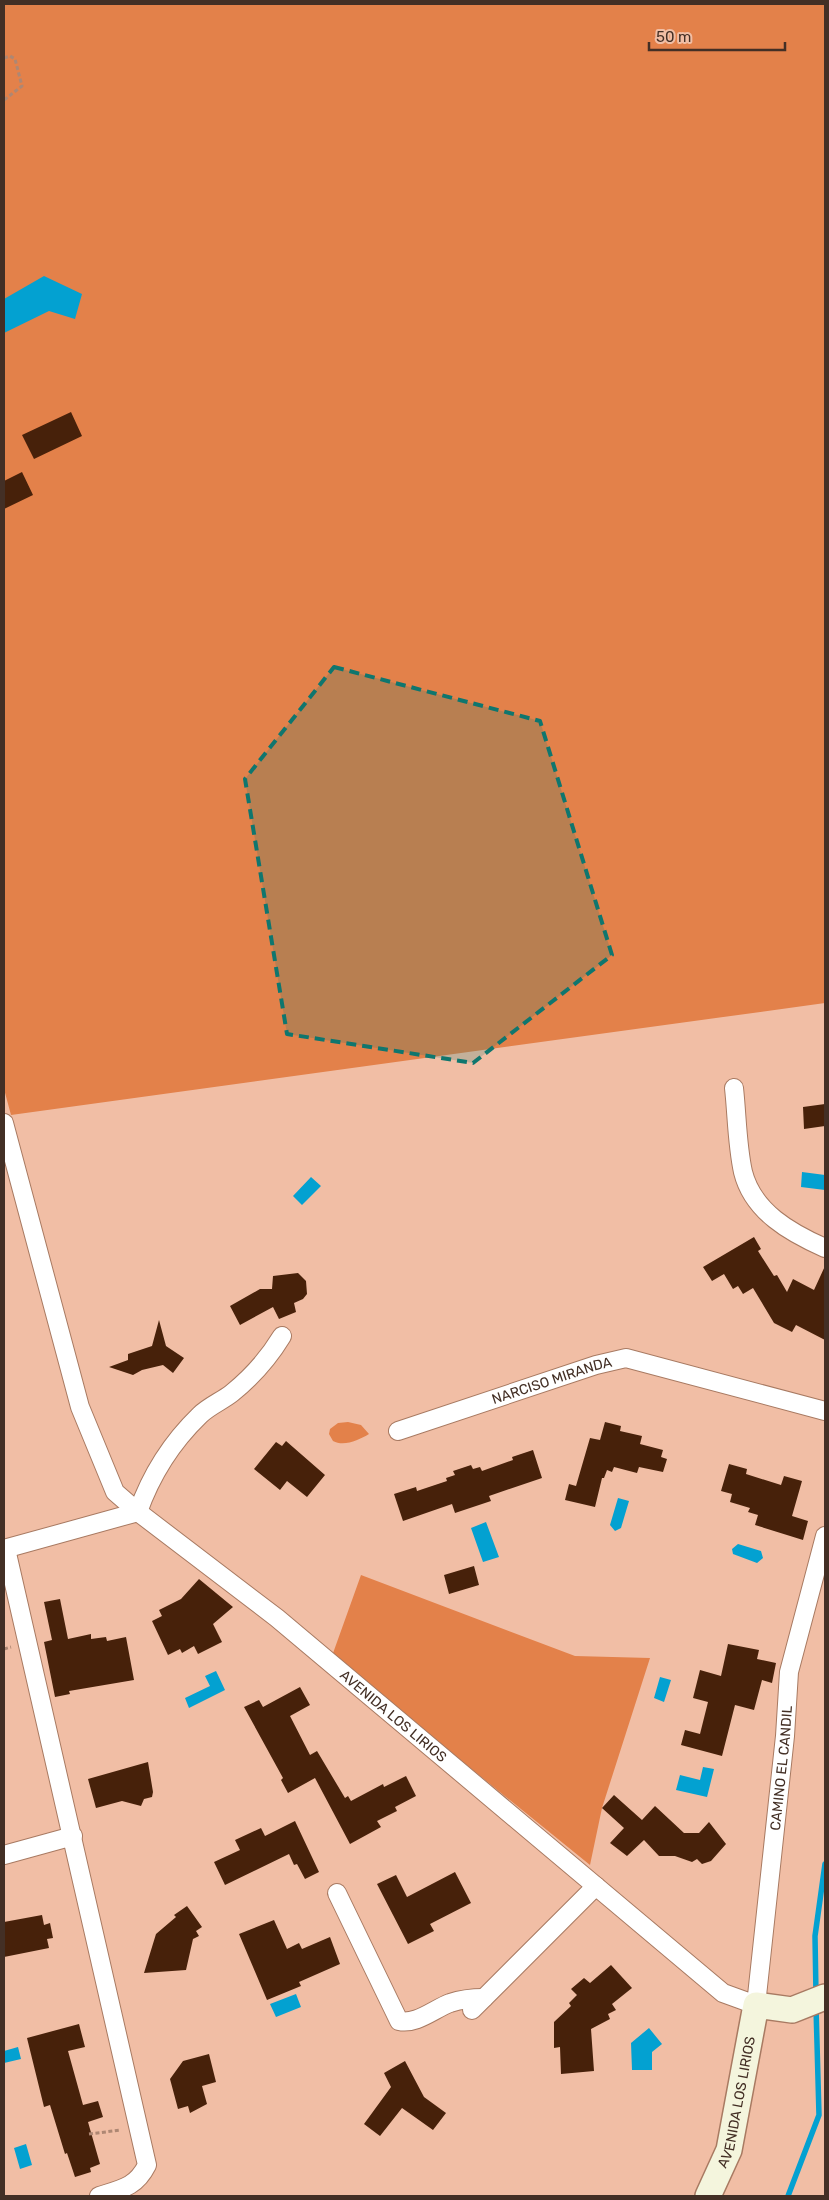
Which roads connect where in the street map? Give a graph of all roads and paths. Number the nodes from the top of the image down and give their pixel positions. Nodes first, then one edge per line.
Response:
1 (4, 58) edge
2 (4, 100) edge
3 (734, 1088) dead end
4 (4, 1123) edge
5 (825, 1248) edge
6 (282, 1336) dead end
7 (825, 1411) edge
8 (398, 1431) dead end
9 (138, 1512) junction
10 (825, 1536) edge
11 (5, 1549) edge
12 (12, 1647) dead end
13 (4, 1649) edge
14 (73, 1836) junction
15 (4, 1855) edge
16 (596, 1886) junction
17 (336, 1893) dead end
18 (484, 1998) junction
19 (819, 2000) edge
20 (756, 2005) junction
21 (472, 2010) dead end
22 (124, 2129) dead end
23 (89, 2134) dead end
24 (99, 2196) edge
25 (708, 2196) edge

1 - 2 path
3 - 5 street
4 - 9 street, AVENIDA LOS LIRIOS
6 - 9 street
7 - 8 street, NARCISO MIRANDA
9 - 11 street
9 - 16 street, AVENIDA LOS LIRIOS
10 - 20 street, CAMINO EL CANDIL
11 - 14 street
12 - 13 path
14 - 15 street
14 - 24 street
16 - 18 street
16 - 20 street, AVENIDA LOS LIRIOS
17 - 18 street
18 - 21 street
19 - 20 street, AVENIDA LOS LIRIOS
20 - 25 street, AVENIDA LOS LIRIOS
22 - 23 path

